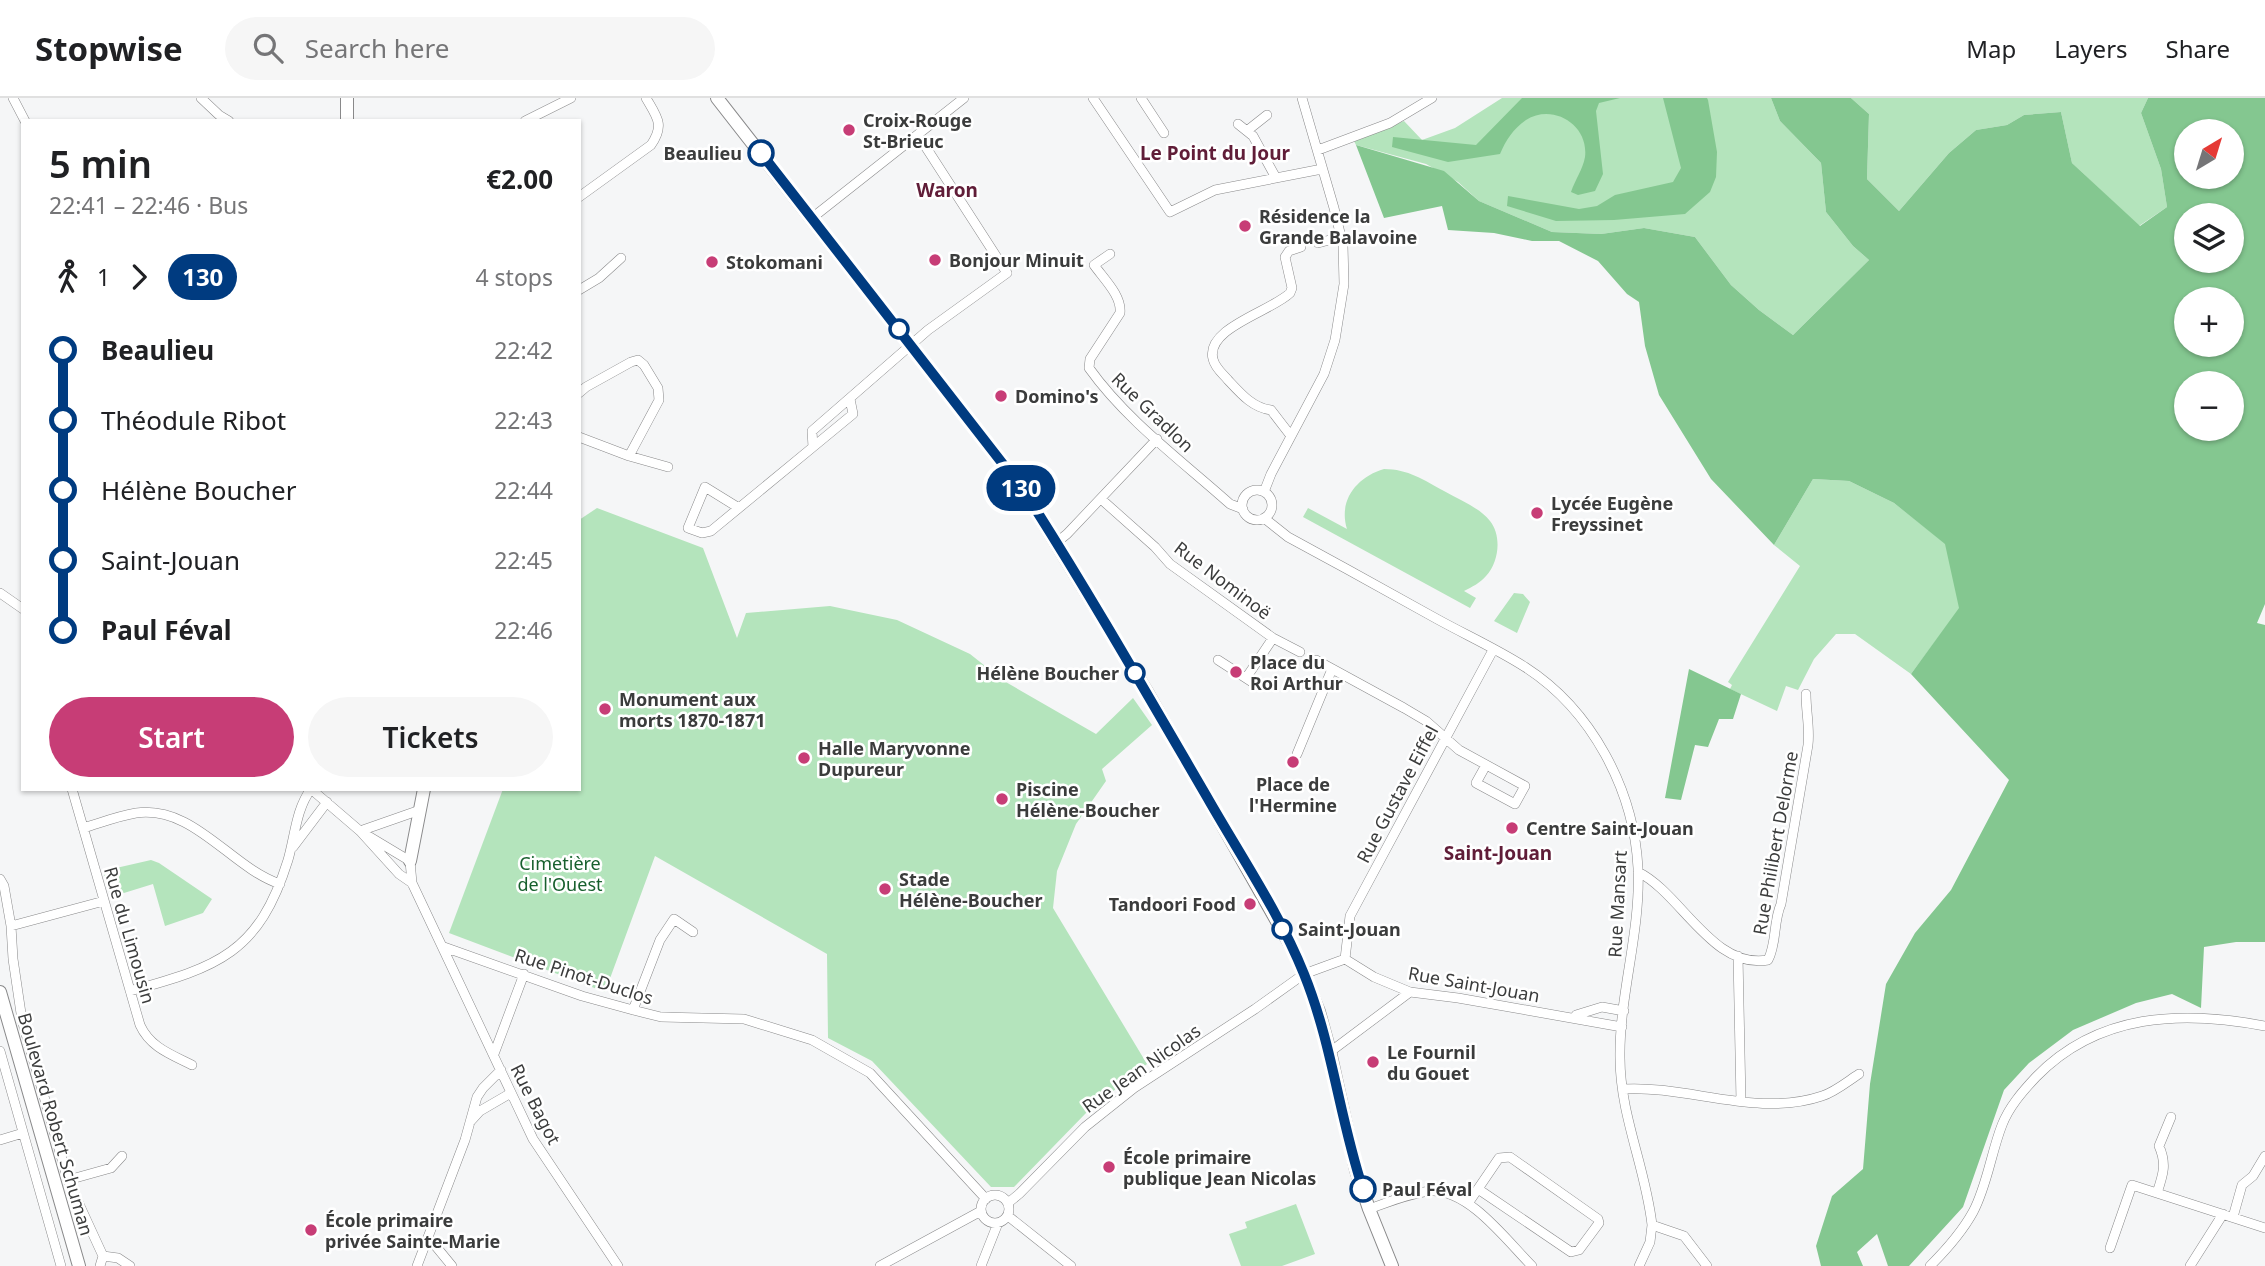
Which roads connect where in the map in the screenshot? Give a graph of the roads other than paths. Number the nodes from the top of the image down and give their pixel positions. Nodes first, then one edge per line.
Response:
1 (13, 98) edge
2 (201, 98) edge
3 (347, 98) edge
4 (571, 98) edge
5 (646, 98) edge
6 (718, 98) edge
7 (964, 98) edge
8 (1093, 98) edge
9 (1141, 98) edge
10 (1302, 98) edge
11 (1432, 98) edge
12 (1267, 115) dead end
13 (24, 119) edge
14 (226, 119) edge
15 (347, 119) edge
16 (529, 119) edge
17 (1238, 124) dead end
18 (1248, 130) junction
19 (1164, 133) dead end
20 (918, 135) junction
21 (1318, 150) junction
22 (1322, 170) junction
23 (1276, 178) junction
24 (581, 196) edge
25 (811, 218) junction
26 (1341, 237) junction
27 (1318, 243) dead end
28 (1301, 247) dead end
29 (1110, 254) dead end
30 (621, 258) dead end
31 (581, 289) edge
32 (912, 345) junction
33 (581, 391) edge
34 (1291, 436) junction
35 (581, 438) edge
36 (1157, 439) junction
37 (629, 456) junction
38 (668, 467) dead end
39 (1264, 492) junction
40 (1101, 499) junction
41 (739, 508) junction
42 (1242, 509) junction
43 (1264, 518) junction
44 (1057, 542) junction
45 (0, 593) edge
46 (21, 608) edge
47 (1273, 638) junction
48 (1493, 650) junction
49 (1300, 652) dead end
50 (1218, 660) dead end
51 (1316, 660) dead end
52 (1332, 669) junction
53 (1807, 694) dead end
54 (1445, 739) junction
55 (1297, 754) dead end
56 (1486, 765) junction
57 (73, 791) edge
58 (310, 791) edge
59 (313, 791) edge
60 (424, 791) edge
61 (327, 802) junction
62 (420, 810) junction
63 (83, 828) junction
64 (360, 831) junction
65 (291, 848) junction
66 (410, 861) junction
67 (1639, 872) junction
68 (0, 878) edge
69 (412, 883) junction
70 (280, 884) junction
71 (104, 901) junction
72 (11, 926) junction
73 (693, 932) dead end
74 (444, 947) junction
75 (1738, 956) junction
76 (1345, 959) junction
77 (524, 974) junction
78 (1304, 974) junction
79 (130, 991) junction
80 (0, 992) edge
81 (1409, 992) junction
82 (633, 1010) junction
83 (1624, 1011) junction
84 (1563, 1017) junction
85 (2265, 1026) edge
86 (1622, 1027) junction
87 (0, 1051) edge
88 (1330, 1052) junction
89 (494, 1054) junction
90 (192, 1065) dead end
91 (501, 1070) junction
92 (1859, 1074) dead end
93 (1623, 1088) junction
94 (512, 1093) junction
95 (1741, 1101) junction
96 (2171, 1117) dead end
97 (468, 1124) junction
98 (23, 1133) junction
99 (0, 1140) edge
100 (122, 1156) dead end
101 (2265, 1156) edge
102 (68, 1180) junction
103 (1478, 1189) junction
104 (2157, 1193) junction
105 (986, 1199) junction
106 (1469, 1202) junction
107 (1008, 1203) junction
108 (1369, 1209) junction
109 (981, 1211) junction
110 (1007, 1216) junction
111 (2228, 1216) junction
112 (998, 1223) junction
113 (1652, 1225) junction
114 (2265, 1228) edge
115 (429, 1238) junction
116 (2110, 1248) dead end
117 (101, 1261) edge
118 (61, 1266) edge
119 (79, 1266) edge
120 (130, 1266) edge
121 (417, 1266) edge
122 (452, 1266) edge
123 (618, 1266) edge
124 (880, 1266) edge
125 (981, 1266) edge
126 (1071, 1266) edge
127 (1392, 1266) edge
128 (1532, 1266) edge
129 (1639, 1266) edge
130 (1707, 1266) edge
131 (1930, 1266) edge
132 (2190, 1266) edge

1 - 13 street
2 - 14 street
3 - 15 main road
4 - 16 street
5 - 24 street
6 - 25 main road
7 - 20 street
8 - 23 street
9 - 19 street
10 - 21 street
11 - 21 street
12 - 18 street
17 - 18 street
18 - 23 street
20 - 25 street
20 - 32 street
21 - 22 street
22 - 23 street
22 - 26 street
25 - 32 main road
26 - 27 street
26 - 34 street
28 - 34 street
29 - 36 street, Rue Gradlon
30 - 31 street
32 - 41 street
32 - 44 main road
33 - 37 street
34 - 39 street
35 - 37 street
36 - 40 street
36 - 42 street, Rue Gradlon
37 - 38 street
39 - 42 street
39 - 43 street
40 - 44 street
40 - 47 street, Rue Nominoë
41 - 41 street
42 - 43 street
43 - 48 street, Rue Mansart
44 - 78 main road
45 - 46 street
47 - 49 street, Rue Nominoë
47 - 50 street
48 - 54 street, Rue Gustave Eiffel
48 - 67 street, Rue Mansart
51 - 52 street
52 - 54 street
52 - 55 street
53 - 75 street, Rue Philibert Delorme
54 - 56 street
54 - 76 street, Rue Gustave Eiffel
56 - 56 street
57 - 63 street, Rue du Limousin
58 - 65 street
59 - 61 street
60 - 62 main road
61 - 64 street
61 - 65 street
62 - 64 street
62 - 66 main road
63 - 70 street
63 - 71 street, Rue du Limousin
64 - 66 street
64 - 69 street
65 - 70 street
66 - 69 street
67 - 75 street, Rue Philibert Delorme
67 - 83 street, Rue Mansart
68 - 72 street
69 - 74 street, Rue Bagot
70 - 79 street
71 - 72 street
71 - 79 street, Rue du Limousin
72 - 102 street
73 - 82 street
74 - 77 street, Rue Pinot-Duclos
74 - 89 street, Rue Bagot
75 - 95 street
76 - 78 street
76 - 81 street, Rue Saint-Jouan
77 - 82 street, Rue Pinot-Duclos
77 - 89 street
78 - 88 main road
78 - 107 street, Rue Jean Nicolas
79 - 90 street, Rue du Limousin
80 - 119 main road, Boulevard Robert Schuman
81 - 84 street, Rue Saint-Jouan
81 - 88 street
82 - 105 street, Rue Pinot-Duclos
83 - 84 street, Rue Saint-Jouan
83 - 86 street, Rue Mansart
84 - 86 street, Rue Saint-Jouan
85 - 131 street
86 - 93 street, Rue Mansart
87 - 98 street
88 - 108 main road
89 - 91 street, Rue Bagot
91 - 94 street, Rue Bagot
91 - 97 street
92 - 95 street
93 - 95 street
93 - 113 street, Rue Mansart
94 - 97 street
94 - 123 street, Rue Bagot
96 - 104 street
97 - 115 street
98 - 99 street
98 - 118 street
100 - 102 street
101 - 111 street
102 - 117 street
103 - 103 street
103 - 106 street
104 - 111 street
104 - 116 street
105 - 107 street
105 - 109 street
106 - 108 street
106 - 128 street
107 - 110 street
108 - 127 main road
109 - 112 street
109 - 124 street
110 - 112 street
110 - 126 street
111 - 114 street
111 - 132 street
112 - 125 street
113 - 129 street, Rue Mansart
113 - 130 street
115 - 121 street
115 - 122 street
117 - 120 street

